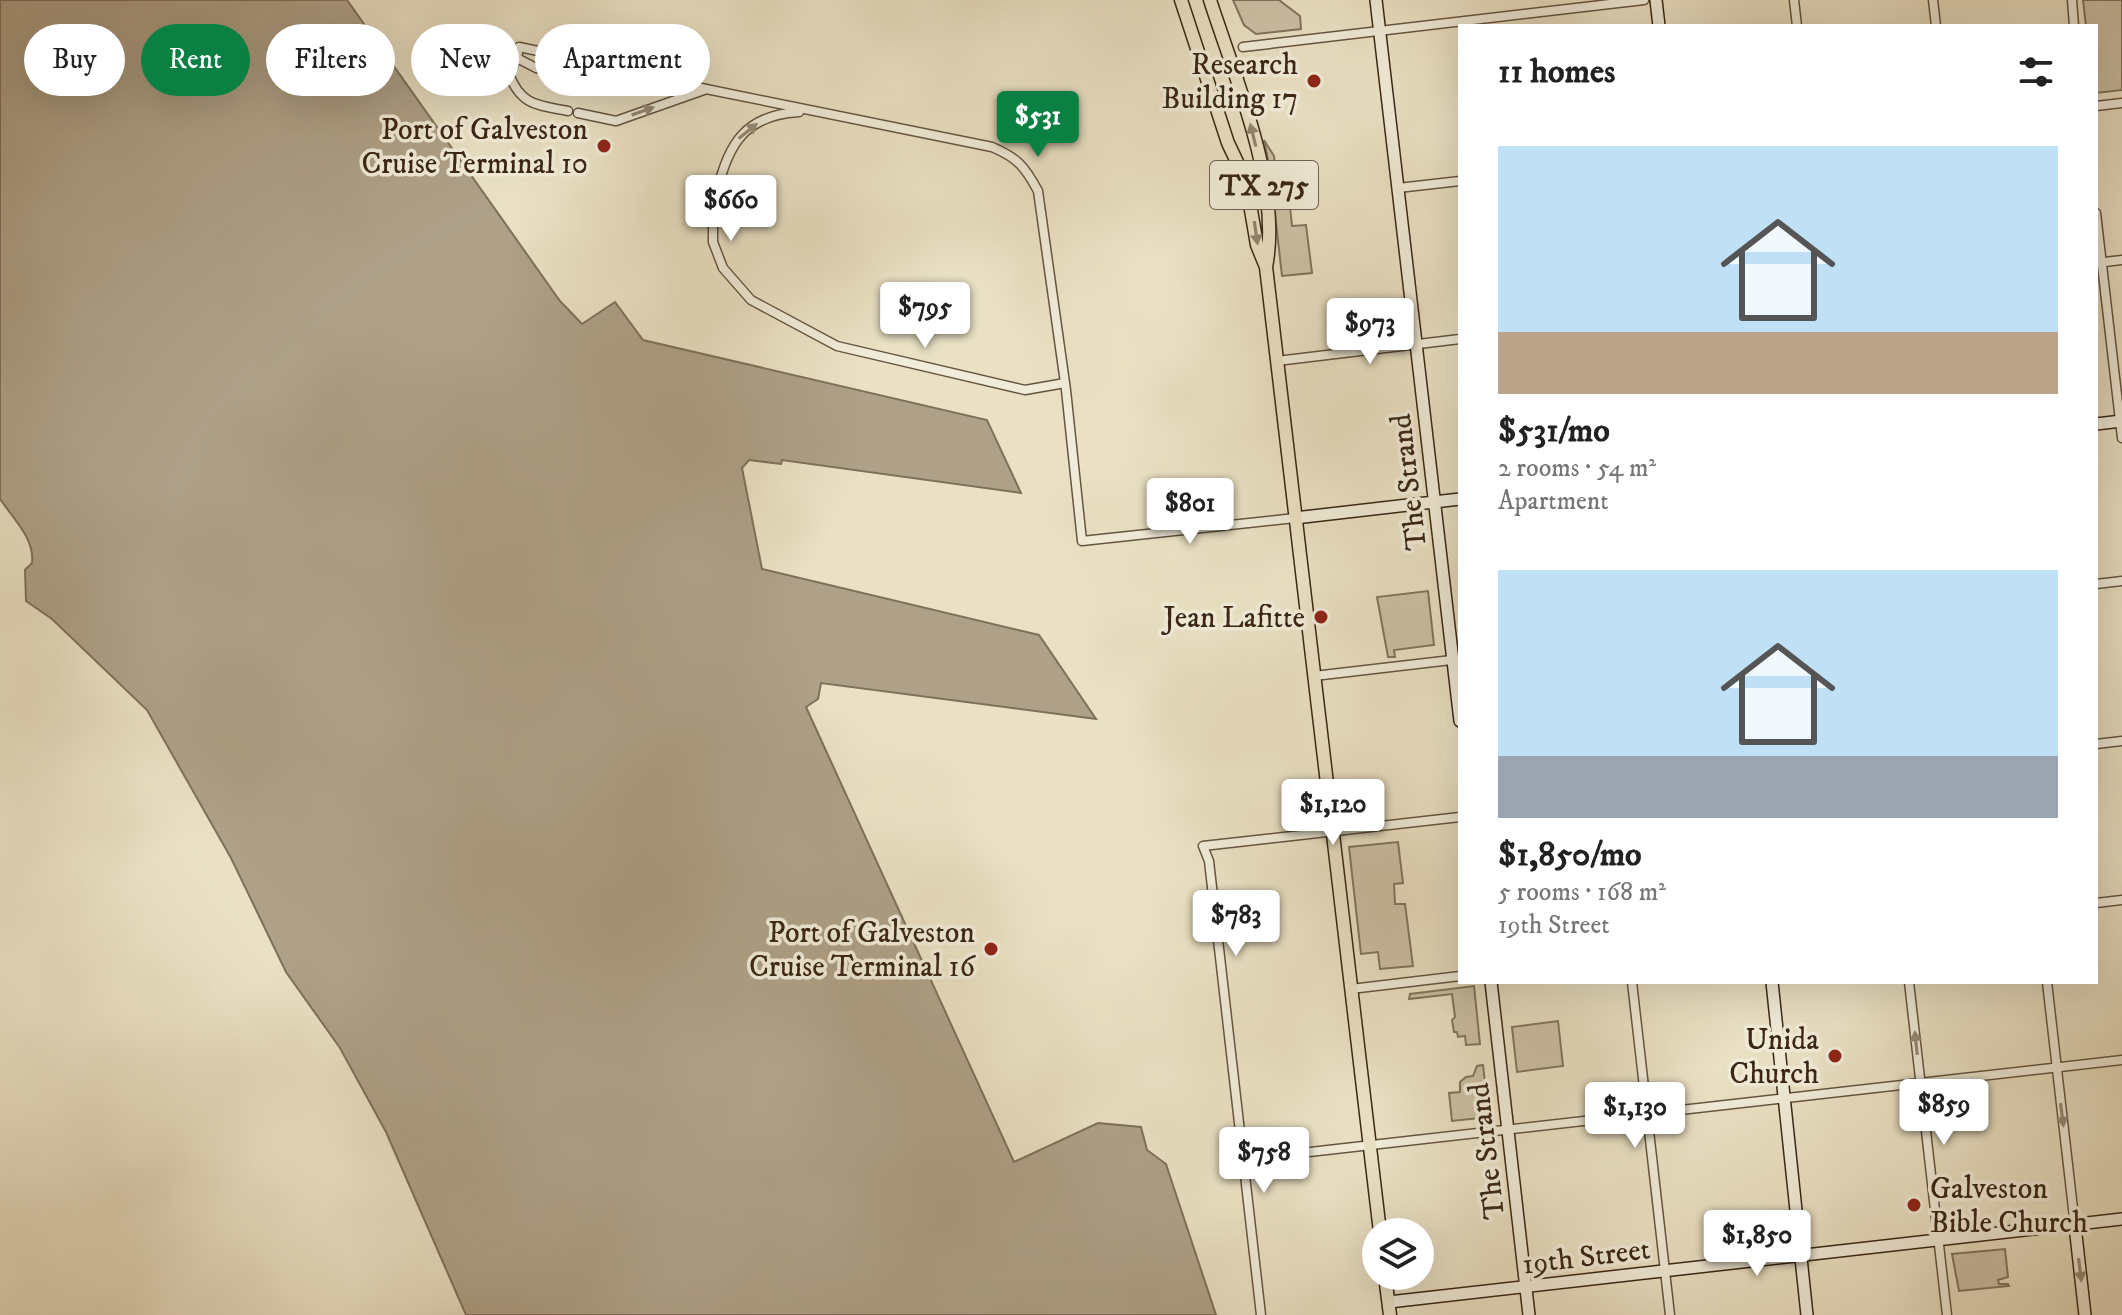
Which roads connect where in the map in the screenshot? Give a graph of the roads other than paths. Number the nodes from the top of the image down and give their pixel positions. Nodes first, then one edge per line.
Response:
1 (1181, 0) edge
2 (1210, 0) edge
3 (1376, 0) edge
4 (1644, 0) edge
5 (1656, 0) edge
6 (1794, 0) edge
7 (1933, 0) edge
8 (2072, 0) edge
9 (1659, 24) edge
10 (1797, 24) edge
11 (1936, 24) edge
12 (2074, 24) edge
13 (1380, 31) junction
14 (1243, 47) dead end
15 (710, 90) edge
16 (519, 93) edge
17 (686, 96) edge
18 (2122, 103) edge
19 (2098, 106) edge
20 (813, 111) junction
21 (1458, 181) edge
22 (1398, 188) junction
23 (2122, 260) edge
24 (2099, 263) edge
25 (1266, 267) junction
26 (1458, 339) edge
27 (1416, 344) junction
28 (1277, 361) junction
29 (1065, 383) junction
30 (2121, 422) edge
31 (2098, 424) edge
32 (2122, 438) edge
33 (1458, 499) edge
34 (1435, 502) junction
35 (1295, 518) junction
36 (2122, 581) edge
37 (2098, 584) edge
38 (1456, 660) edge
39 (1314, 676) junction
40 (1458, 690) edge
41 (2122, 741) edge
42 (2098, 744) edge
43 (1458, 817) edge
44 (1332, 831) junction
45 (2122, 900) edge
46 (2098, 903) edge
47 (1458, 976) edge
48 (1491, 984) edge
49 (1632, 984) edge
50 (1772, 984) edge
51 (1909, 984) edge
52 (2047, 984) edge
53 (1351, 989) junction
54 (2122, 1060) edge
55 (2057, 1066) junction
56 (1920, 1083) junction
57 (1784, 1099) junction
58 (1647, 1114) junction
59 (1508, 1130) junction
60 (1369, 1146) junction
61 (1256, 1158) dead end
62 (1378, 1218) edge
63 (2122, 1219) edge
64 (2075, 1226) junction
65 (1938, 1240) junction
66 (1801, 1256) junction
67 (1665, 1271) junction
68 (1526, 1288) junction
69 (1389, 1309) edge
70 (1261, 1315) edge
71 (1529, 1315) edge
72 (1670, 1315) edge
73 (1807, 1315) edge
74 (1947, 1315) edge
75 (2085, 1315) edge

1 -> 25 main road, TX 275
25 -> 2 main road, TX 275
3 - 13 street, The Strand
4 - 13 street
5 - 9 street
6 - 10 street
7 - 11 street
8 - 12 street
13 - 14 street
13 - 22 street, The Strand
15 - 20 street
16 -> 17 street
18 - 19 street
20 - 29 street
29 -> 20 street
21 - 22 street
22 - 27 street, The Strand
23 - 24 street
24 - 30 street
25 - 28 main road, TX 275
26 - 27 street
27 - 28 street
27 - 34 street, The Strand
28 - 35 main road, TX 275
29 - 35 street
30 - 31 street
30 - 32 street
33 - 34 street
34 - 35 street
34 - 38 street, The Strand
35 - 39 main road, TX 275
36 - 37 street
38 - 39 street
38 - 40 street, The Strand
39 - 44 main road, TX 275
41 - 42 street
43 - 44 street
44 - 53 main road, TX 275
44 - 70 street
45 - 46 street
47 - 53 street
48 - 59 street, The Strand
49 - 58 street
50 - 57 street
56 -> 51 street
52 - 55 street
53 - 60 main road, TX 275
54 - 55 street
55 - 56 street
55 -> 64 street
56 - 57 street
56 - 65 street
57 - 58 street
57 - 66 street
58 - 59 street
58 - 67 street
59 - 60 street
59 - 68 street, The Strand
60 - 61 street
60 - 62 main road, TX 275
63 - 64 street, 19th Street
64 - 65 street, 19th Street
64 -> 75 street
65 - 66 street, 19th Street
65 - 74 street
66 - 67 street, 19th Street
66 - 73 street
67 - 68 street, 19th Street
67 - 72 street
68 - 69 street, 19th Street
68 - 71 street, The Strand

